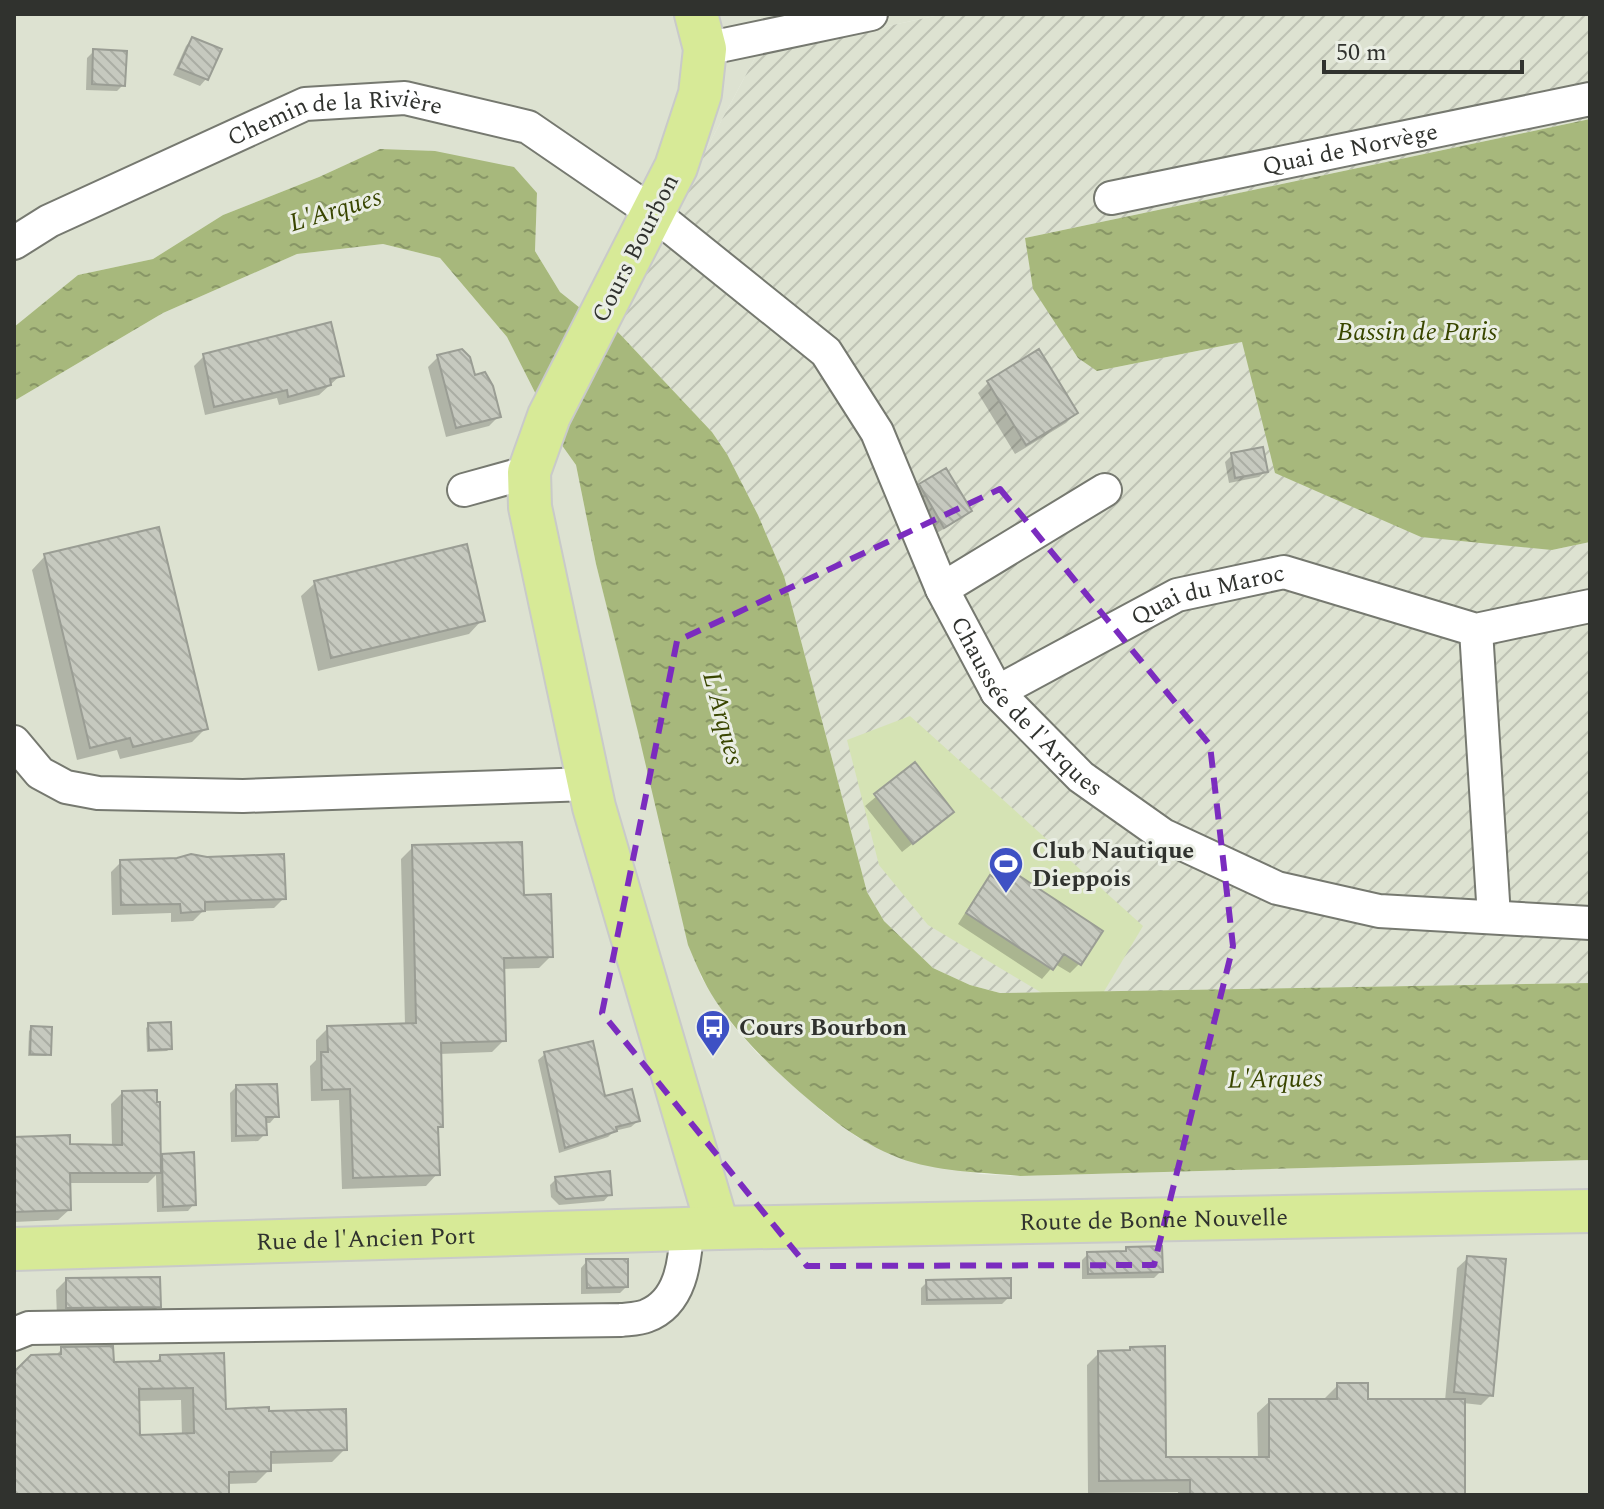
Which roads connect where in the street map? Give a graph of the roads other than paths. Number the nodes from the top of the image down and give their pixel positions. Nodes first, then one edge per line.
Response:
1 (871, 14) edge
2 (700, 31) edge
3 (1590, 99) edge
4 (1111, 198) dead end
5 (652, 212) junction
6 (14, 243) edge
7 (529, 472) junction
8 (464, 490) dead end
9 (1105, 490) dead end
10 (942, 589) junction
11 (1590, 606) edge
12 (1476, 630) junction
13 (997, 692) junction
14 (14, 742) edge
15 (589, 784) junction
16 (1494, 917) junction
17 (1590, 923) edge
18 (1590, 1211) edge
19 (702, 1229) junction
20 (14, 1249) edge
21 (14, 1334) edge

1 - 2 street
2 - 5 main road, Cours Bourbon
3 - 4 street, Quai de Norvège
5 - 6 street, Chemin de la Rivière
5 - 7 main road, Cours Bourbon
5 - 10 street, Chaussée de l'Arques
7 - 8 street
7 - 15 main road, Cours Bourbon
9 - 10 street
10 - 13 street, Chaussée de l'Arques
11 - 12 street, Quai du Maroc
12 - 13 street, Quai du Maroc
12 - 16 street
13 - 16 street, Chaussée de l'Arques
14 - 15 street
15 - 19 main road, Cours Bourbon
16 - 17 street, Chaussée de l'Arques
18 - 19 main road, Route de Bonne Nouvelle
19 - 20 main road, Rue de l'Ancien Port
19 - 21 street

